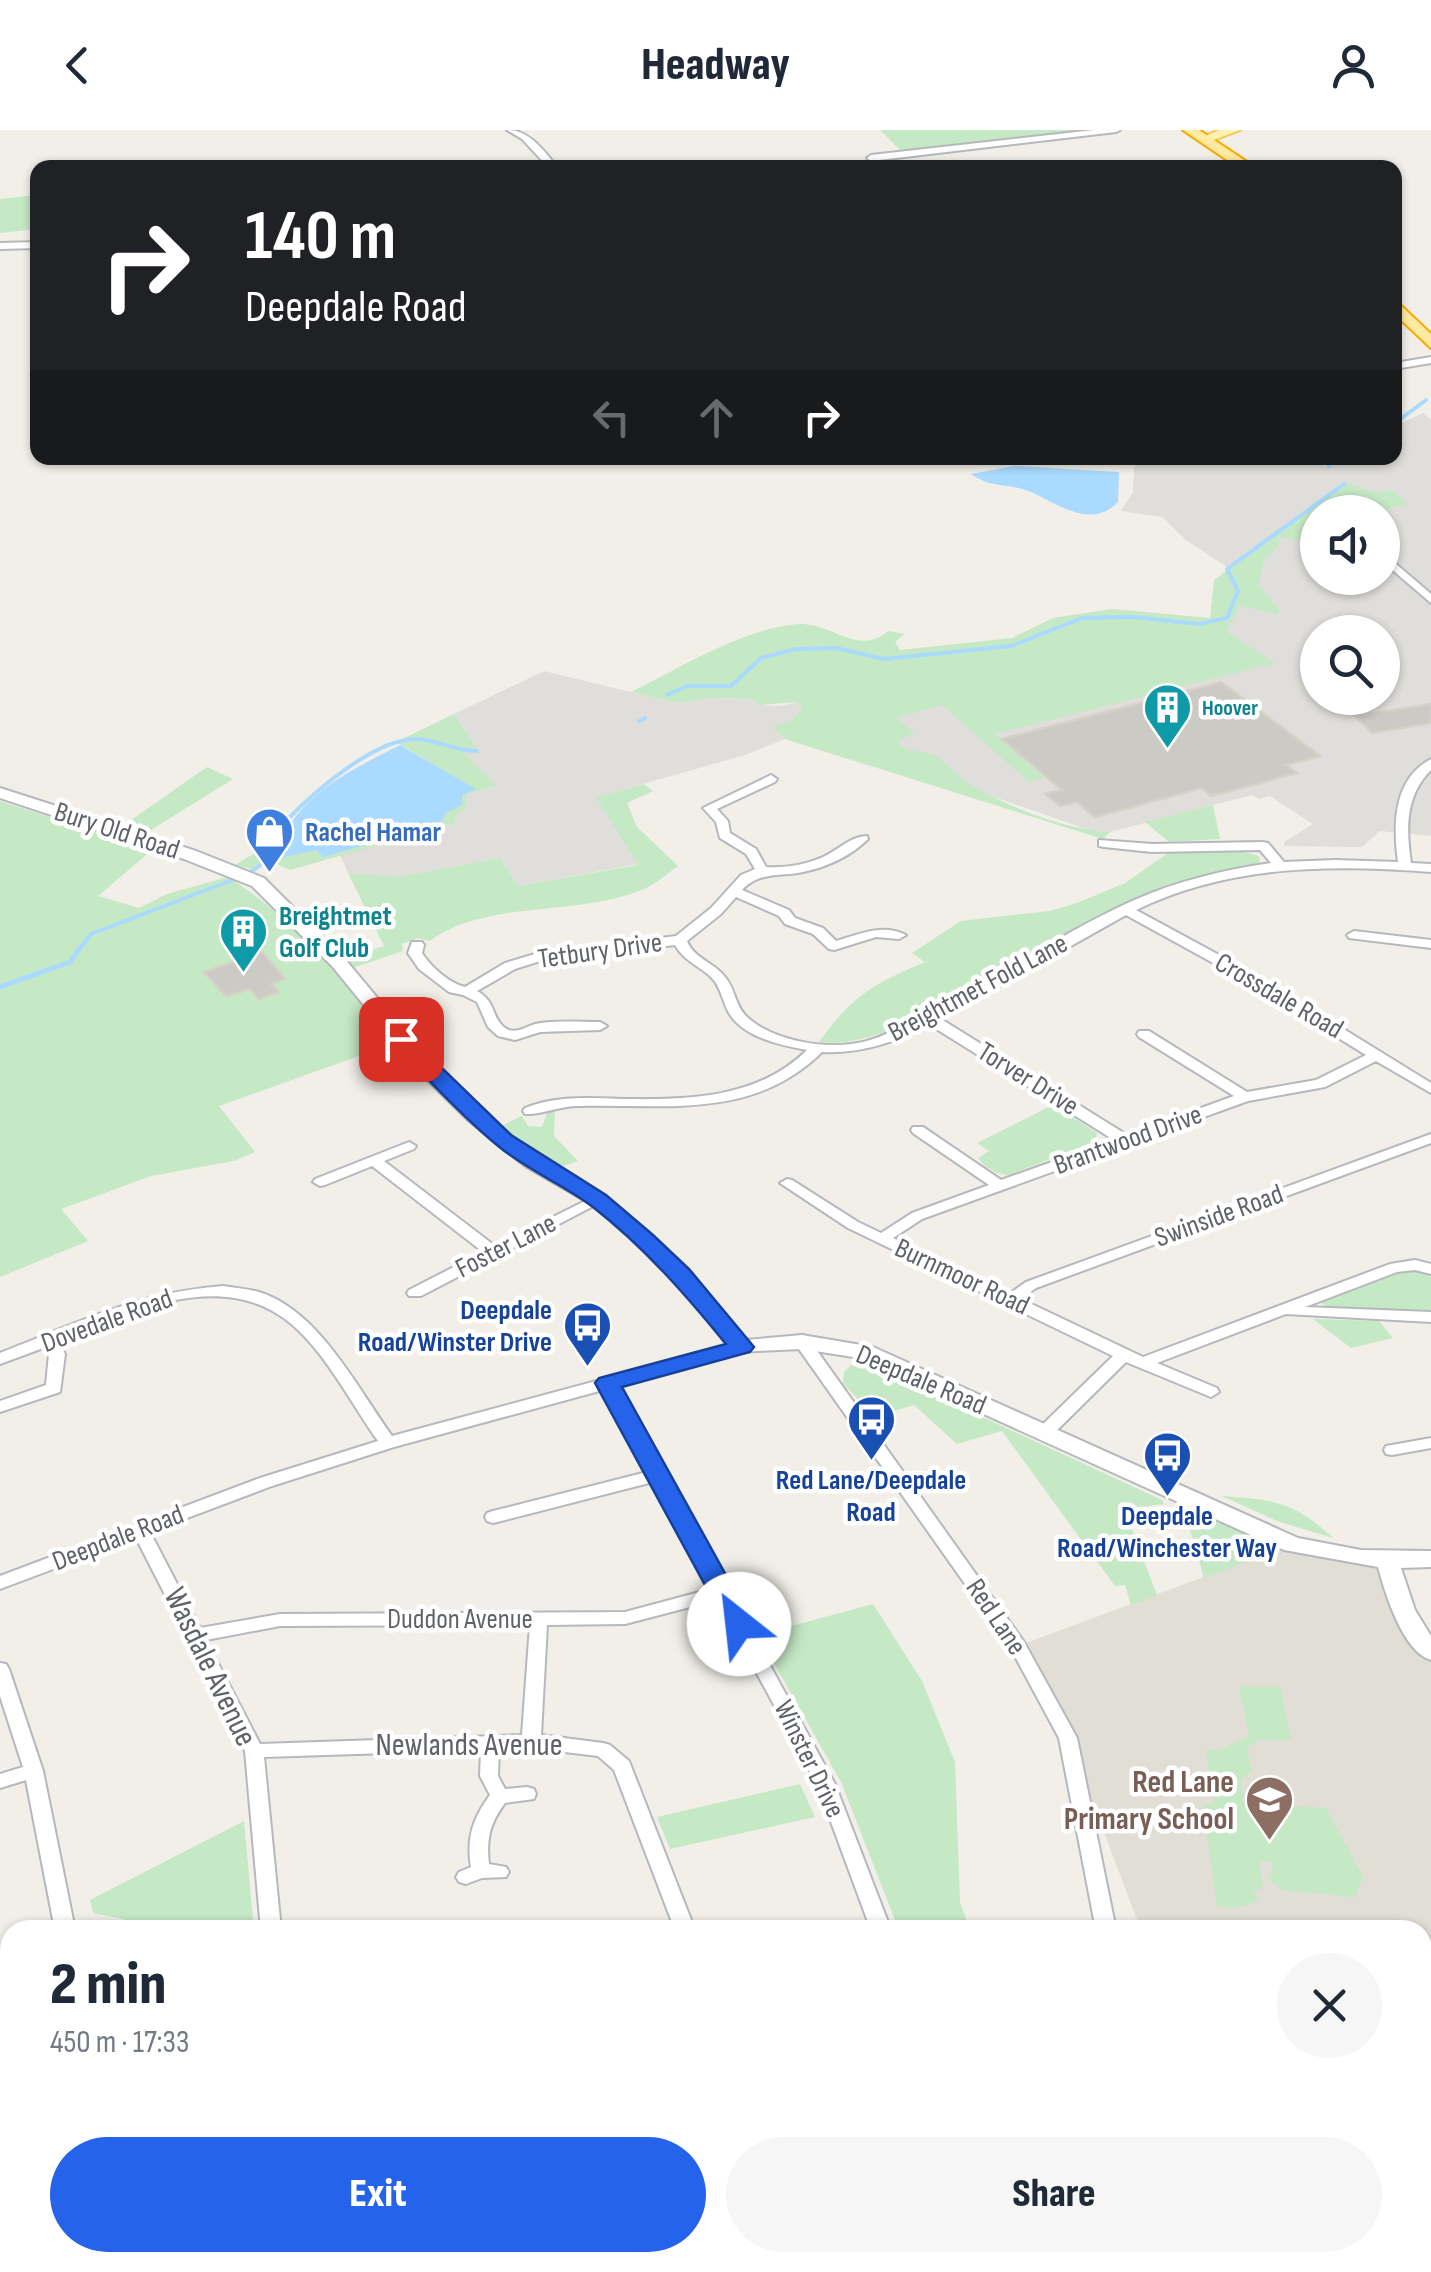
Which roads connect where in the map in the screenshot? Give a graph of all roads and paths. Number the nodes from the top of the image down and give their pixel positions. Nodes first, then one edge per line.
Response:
1 (512, 130) edge
2 (1116, 130) edge
3 (1190, 130) edge
4 (1233, 130) edge
5 (1206, 139) junction
6 (871, 158) dead end
7 (547, 160) edge
8 (1238, 160) edge
9 (30, 245) edge
10 (0, 246) edge
11 (1402, 312) edge
12 (1431, 343) edge
13 (1431, 360) edge
14 (1402, 365) edge
15 (1400, 572) edge
16 (1431, 600) edge
17 (1431, 763) edge
18 (773, 779) dead end
19 (0, 793) edge
20 (865, 838) dead end
21 (1104, 843) dead end
22 (1281, 866) junction
23 (1405, 866) junction
24 (1431, 868) edge
25 (762, 871) junction
26 (734, 891) junction
27 (1125, 910) junction
28 (902, 934) dead end
29 (1354, 936) dead end
30 (680, 940) junction
31 (1431, 944) edge
32 (417, 945) dead end
33 (467, 991) junction
34 (929, 1018) junction
35 (604, 1025) dead end
36 (1144, 1034) dead end
37 (817, 1049) junction
38 (1378, 1055) junction
39 (1431, 1089) edge
40 (1245, 1097) junction
41 (530, 1111) dead end
42 (918, 1130) dead end
43 (1431, 1138) edge
44 (1126, 1141) junction
45 (409, 1146) dead end
46 (976, 1150) dead end
47 (960, 1158) junction
48 (374, 1161) junction
49 (320, 1182) dead end
50 (788, 1183) dead end
51 (1000, 1186) junction
52 (598, 1200) junction
53 (882, 1239) junction
54 (492, 1252) junction
55 (1431, 1269) edge
56 (415, 1293) dead end
57 (1010, 1300) junction
58 (1283, 1310) junction
59 (1431, 1317) edge
60 (51, 1341) junction
61 (802, 1342) junction
62 (742, 1347) junction
63 (1124, 1355) junction
64 (0, 1358) edge
65 (1142, 1362) junction
66 (607, 1383) junction
67 (1206, 1384) dead end
68 (0, 1408) edge
69 (1044, 1434) junction
70 (388, 1443) junction
71 (1431, 1443) edge
72 (1392, 1450) dead end
73 (658, 1476) junction
74 (493, 1517) dead end
75 (140, 1529) junction
76 (1431, 1559) edge
77 (1388, 1562) junction
78 (0, 1583) edge
79 (722, 1592) junction
80 (539, 1619) junction
81 (196, 1636) junction
82 (1431, 1652) edge
83 (0, 1668) edge
84 (531, 1741) junction
85 (490, 1744) junction
86 (254, 1750) junction
87 (34, 1771) junction
88 (0, 1781) edge
89 (527, 1794) dead end
90 (500, 1796) junction
91 (482, 1873) dead end
92 (63, 1920) edge
93 (271, 1920) edge
94 (681, 1920) edge
95 (877, 1920) edge
96 (1104, 1920) edge

1 - 7 street
2 - 6 street
3 - 5 highway
4 - 5 main road
5 - 8 highway
9 - 10 street
11 - 12 highway
13 - 14 street
15 - 16 street
17 - 23 street
18 - 25 street
19 - 52 street, Bury Old Road
20 - 25 street
21 - 22 street
22 - 23 street, Breightmet Fold Lane
22 - 27 street, Breightmet Fold Lane
23 - 24 street, Breightmet Fold Lane
25 - 26 street, Tetbury Drive
26 - 28 street
26 - 30 street, Tetbury Drive
27 - 34 street, Breightmet Fold Lane
27 - 38 street, Crossdale Road
29 - 31 street
30 - 33 street, Tetbury Drive
30 - 37 street, Tetbury Drive
32 - 33 street
33 - 35 street
34 - 37 street, Breightmet Fold Lane
34 - 44 street, Torver Drive
36 - 40 street
37 - 41 street
38 - 39 street, Crossdale Road
38 - 40 street, Brantwood Drive
40 - 44 street, Brantwood Drive
42 - 47 street
43 - 57 street, Swinside Road
44 - 51 street, Brantwood Drive
45 - 48 street
46 - 47 street
47 - 51 street
48 - 49 street
48 - 54 street
50 - 53 street, Burnmoor Road
51 - 53 street, Brantwood Drive
52 - 54 street, Foster Lane
52 - 62 street
53 - 57 street, Burnmoor Road
54 - 56 street, Foster Lane
55 - 58 street
57 - 63 street, Burnmoor Road
58 - 59 street
58 - 65 street
60 - 64 street, Dovedale Road
60 - 68 street
60 - 70 street, Dovedale Road
61 - 62 street, Deepdale Road
61 - 69 street, Deepdale Road
61 - 96 street, Red Lane
62 - 66 street, Deepdale Road
63 - 65 street, Burnmoor Road
63 - 69 street
65 - 67 street, Burnmoor Road
66 - 70 street, Deepdale Road
66 - 73 street, Winster Drive
69 - 77 street, Deepdale Road
70 - 75 street, Deepdale Road
71 - 72 street
73 - 74 street
73 - 79 street, Winster Drive
75 - 78 street, Deepdale Road
75 - 81 street, Wasdale Avenue
76 - 77 street, Deepdale Road
77 - 82 street
79 - 80 street, Duddon Avenue
79 - 95 street, Winster Drive
80 - 81 street, Duddon Avenue
80 - 84 street
81 - 86 street, Wasdale Avenue
83 - 87 street
84 - 85 street, Newlands Avenue
84 - 94 street, Newlands Avenue
85 - 86 street, Newlands Avenue
85 - 90 street
86 - 93 street, Wasdale Avenue
87 - 88 street
87 - 92 street
89 - 90 street
90 - 91 street

